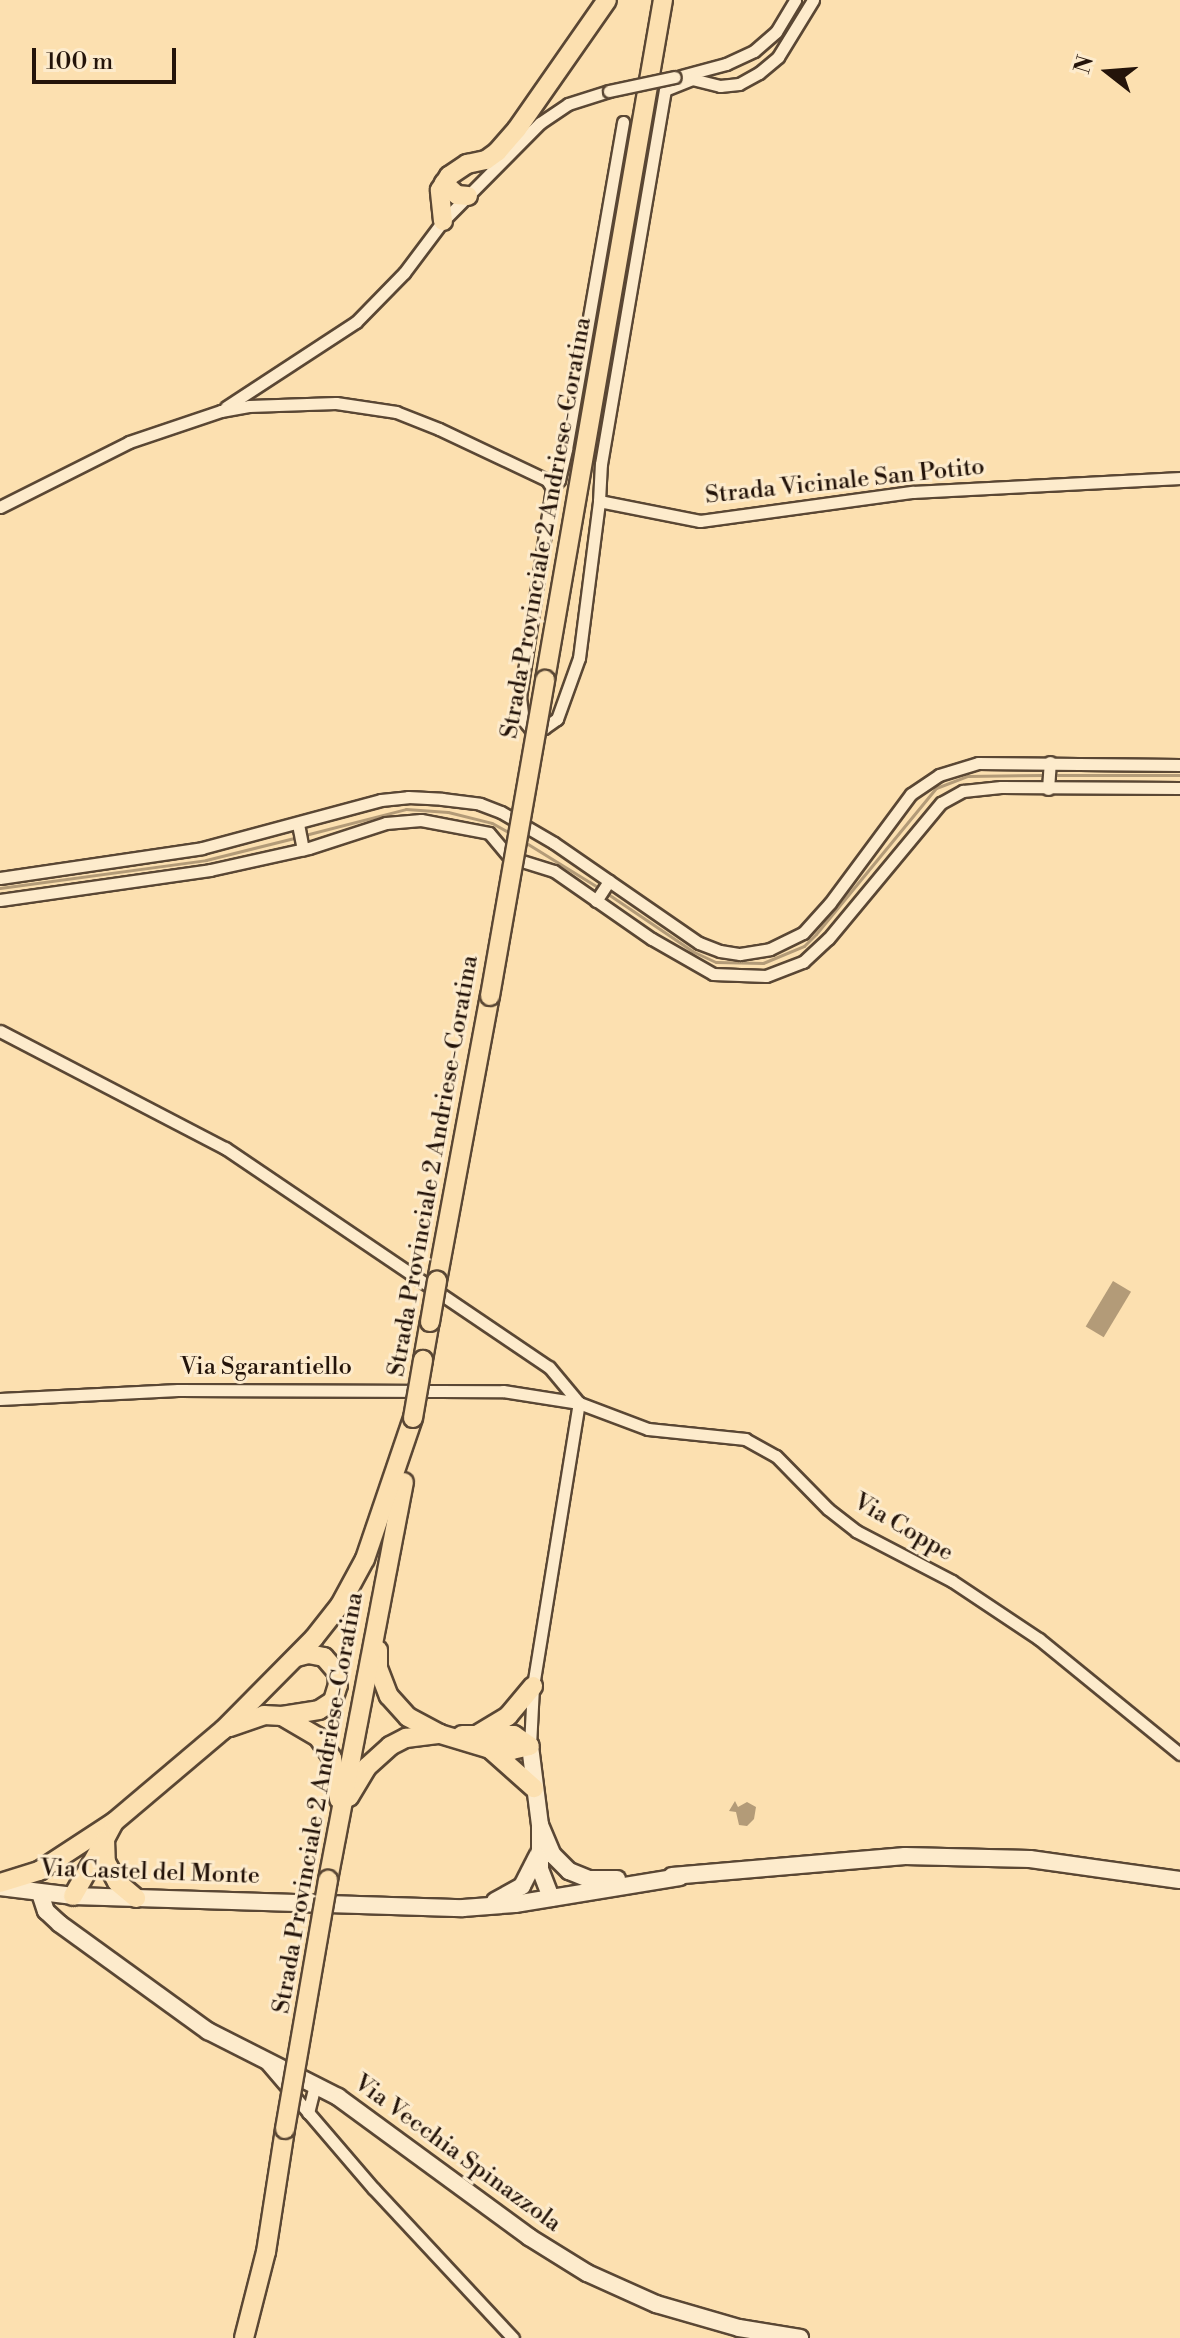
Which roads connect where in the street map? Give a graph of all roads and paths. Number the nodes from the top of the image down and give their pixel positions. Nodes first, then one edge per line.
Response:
1 (607, 0) edge
2 (655, 0) edge
3 (663, 0) edge
4 (795, 0) edge
5 (813, 0) edge
6 (659, 20) junction
7 (623, 122) dead end
8 (444, 183) junction
9 (468, 196) junction
10 (443, 221) junction
11 (221, 411) junction
12 (1180, 478) edge
13 (552, 488) junction
14 (599, 501) junction
15 (0, 507) edge
16 (1050, 762) junction
17 (1180, 765) edge
18 (1180, 788) edge
19 (1048, 789) junction
20 (298, 824) junction
21 (303, 850) junction
22 (44, 871) junction
23 (0, 878) edge
24 (609, 881) junction
25 (46, 893) junction
26 (0, 900) edge
27 (596, 901) junction
28 (830, 903) junction
29 (847, 918) junction
30 (0, 1031) edge
31 (0, 1399) edge
32 (579, 1403) junction
33 (413, 1418) junction
34 (380, 1604) junction
35 (297, 1657) junction
36 (533, 1686) junction
37 (282, 1716) junction
38 (223, 1730) junction
39 (480, 1733) junction
40 (448, 1735) junction
41 (530, 1746) junction
42 (490, 1749) junction
43 (1180, 1754) edge
44 (534, 1788) junction
45 (341, 1813) junction
46 (110, 1830) junction
47 (546, 1851) junction
48 (71, 1853) junction
49 (680, 1877) junction
50 (1180, 1880) edge
51 (0, 1885) edge
52 (40, 1893) junction
53 (73, 1896) junction
54 (136, 1898) junction
55 (551, 1898) junction
56 (480, 1907) junction
57 (263, 2061) junction
58 (315, 2085) junction
59 (308, 2113) junction
60 (244, 2338) edge
61 (513, 2338) edge
62 (800, 2338) edge

1 - 8 main road
2 - 6 main road
3 - 6 main road, Strada Provinciale 2 Andriese-Coratina
4 - 9 street, bridge
5 - 14 street
6 - 33 main road, Strada Provinciale 2 Andriese-Coratina, bridge
7 - 13 street
8 - 9 main road
8 - 10 main road
9 - 10 street
10 - 11 street
11 - 13 street
11 - 15 street
12 - 14 street, Strada Vicinale San Potito
13 - 14 street
16 - 17 street
16 - 19 street
16 - 28 street
18 - 19 street
19 - 29 street
20 - 21 street
20 - 22 street
20 - 24 street
21 - 25 street
21 - 27 street
22 - 23 street
22 - 25 street
24 - 27 street
24 - 28 street
25 - 26 street
27 - 29 street
28 - 29 street
30 - 32 street
31 - 32 street, Via Sgarantiello
32 - 36 street
32 - 43 street, Via Coppe
33 - 34 main road, Strada Provinciale 2 Andriese-Coratina
33 - 35 main road
34 - 40 main road
34 - 45 main road, Strada Provinciale 2 Andriese-Coratina
35 - 37 main road
35 - 38 main road
36 - 39 main road
36 - 41 street
37 - 38 main road
37 - 45 main road
38 - 46 main road
39 - 40 main road
39 - 41 main road
40 - 42 main road
40 - 45 main road
41 - 42 main road
41 - 44 main road
42 - 44 main road
44 - 47 main road
45 - 60 main road, Strada Provinciale 2 Andriese-Coratina, bridge
46 - 48 main road
46 - 53 main road
46 - 54 main road
47 - 49 main road
47 - 55 main road
47 - 56 main road
48 - 51 main road
48 - 53 main road
49 - 50 main road
49 - 55 main road, Via Castel del Monte
51 - 52 main road, Via Castel del Monte
52 - 53 main road, Via Castel del Monte
52 - 57 main road, Via Vecchia Spinazzola
53 - 54 main road, Via Castel del Monte
54 - 56 main road, Via Castel del Monte
55 - 56 main road, Via Castel del Monte
57 - 58 main road, Via Vecchia Spinazzola
57 - 59 street
58 - 59 street
58 - 62 main road, Via Vecchia Spinazzola
59 - 61 street

